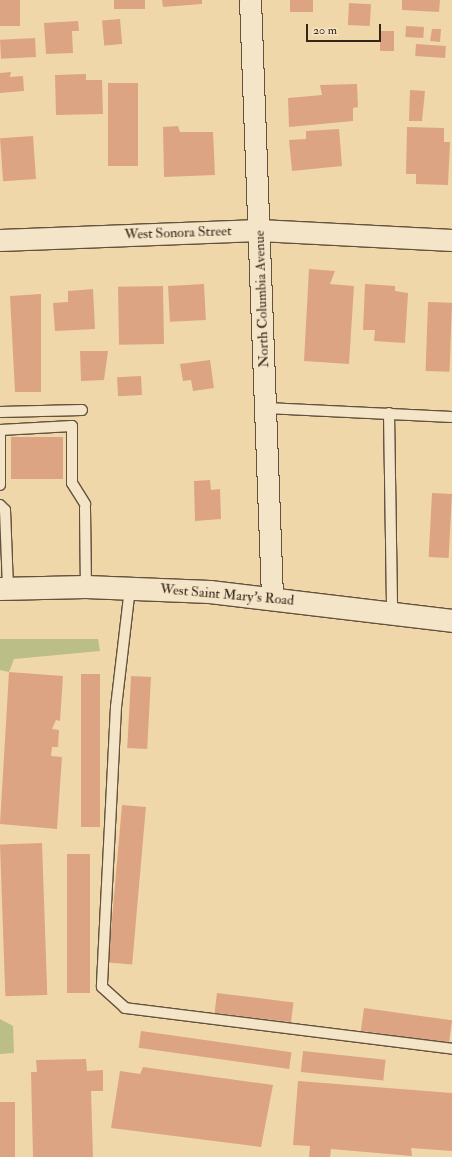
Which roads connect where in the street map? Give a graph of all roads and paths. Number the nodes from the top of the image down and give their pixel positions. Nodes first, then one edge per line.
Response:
1 (250, 0) edge
2 (259, 230) junction
3 (0, 240) edge
4 (452, 240) edge
5 (266, 408) junction
6 (82, 410) dead end
7 (0, 412) edge
8 (388, 413) junction
9 (452, 417) edge
10 (0, 485) edge
11 (0, 505) edge
12 (86, 587) junction
13 (4, 588) edge
14 (130, 588) junction
15 (272, 598) junction
16 (392, 613) junction
17 (452, 621) edge
18 (452, 1049) edge

1 - 2 street, North Columbia Avenue
2 - 3 street, West Sonora Street
2 - 4 street, West Sonora Street
2 - 5 street, North Columbia Avenue
5 - 8 lane
5 - 15 street, North Columbia Avenue
6 - 7 lane
8 - 9 lane
8 - 16 lane
10 - 12 lane
11 - 13 lane
12 - 13 main road, West Saint Mary's Road
12 - 14 main road, West Saint Mary's Road
14 - 15 main road, West Saint Mary's Road
14 - 18 lane
15 - 16 main road, West Saint Mary's Road
16 - 17 main road, West Saint Mary's Road

